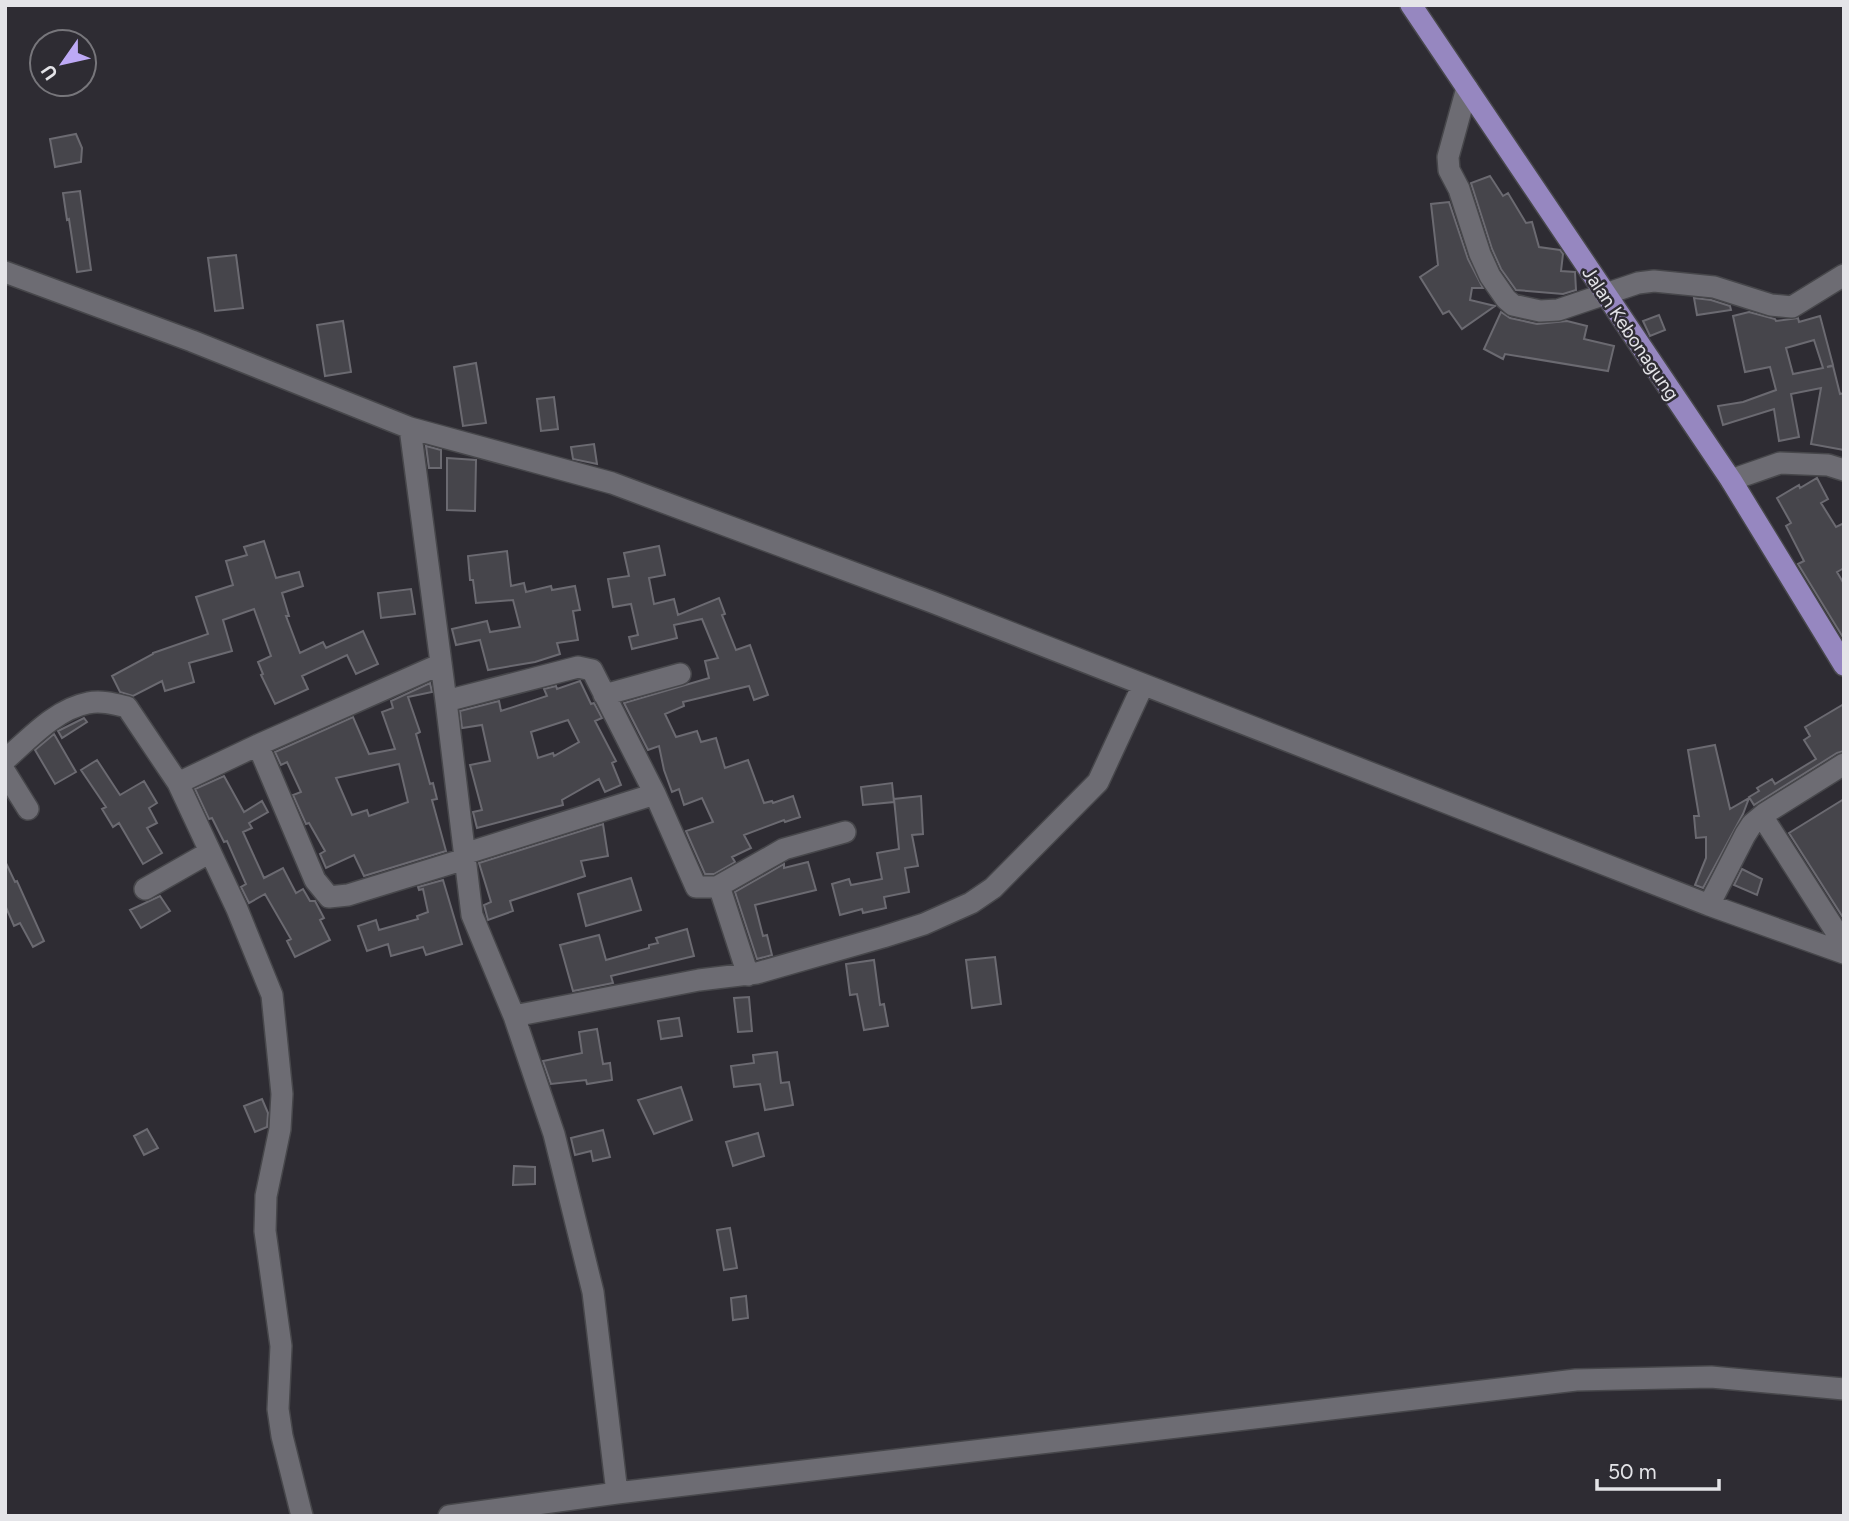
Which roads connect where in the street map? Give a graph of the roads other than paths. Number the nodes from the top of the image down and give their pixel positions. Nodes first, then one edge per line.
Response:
1 (1411, 5) edge
2 (1467, 88) junction
3 (5, 272) edge
4 (1844, 275) edge
5 (1605, 294) junction
6 (410, 428) junction
7 (1844, 470) edge
8 (1731, 480) junction
9 (441, 664) junction
10 (1844, 665) edge
11 (680, 674) dead end
12 (1143, 685) junction
13 (604, 695) junction
14 (446, 701) junction
15 (258, 745) junction
16 (5, 760) edge
17 (1844, 764) edge
18 (5, 772) edge
19 (178, 783) junction
20 (655, 794) junction
21 (29, 809) dead end
22 (1762, 816) junction
23 (845, 832) dead end
24 (210, 852) junction
25 (465, 856) junction
26 (717, 887) junction
27 (145, 889) dead end
28 (1709, 905) junction
29 (1844, 944) edge
30 (1844, 953) edge
31 (748, 975) junction
32 (514, 1016) junction
33 (1844, 1389) edge
34 (617, 1493) junction
35 (302, 1516) edge
36 (449, 1516) edge

1 - 2 main road, Jalan Kebonagung
2 - 5 main road, Jalan Kebonagung
2 - 5 street
3 - 6 street
4 - 5 street
5 - 8 main road, Jalan Kebonagung
6 - 9 street
6 - 12 street
7 - 8 street
8 - 10 main road, Jalan Kebonagung
9 - 14 street
9 - 15 street
11 - 13 street
12 - 28 street
12 - 31 street
13 - 14 street
13 - 20 street
14 - 25 street
15 - 19 street
15 - 25 street
16 - 19 street
17 - 22 street
18 - 21 street
19 - 24 street
20 - 25 street
20 - 26 street
22 - 28 street
22 - 29 street
23 - 26 street
24 - 27 street
24 - 35 street
25 - 32 street
26 - 31 street
28 - 30 street
31 - 32 street
32 - 34 street
33 - 34 street
34 - 36 street

